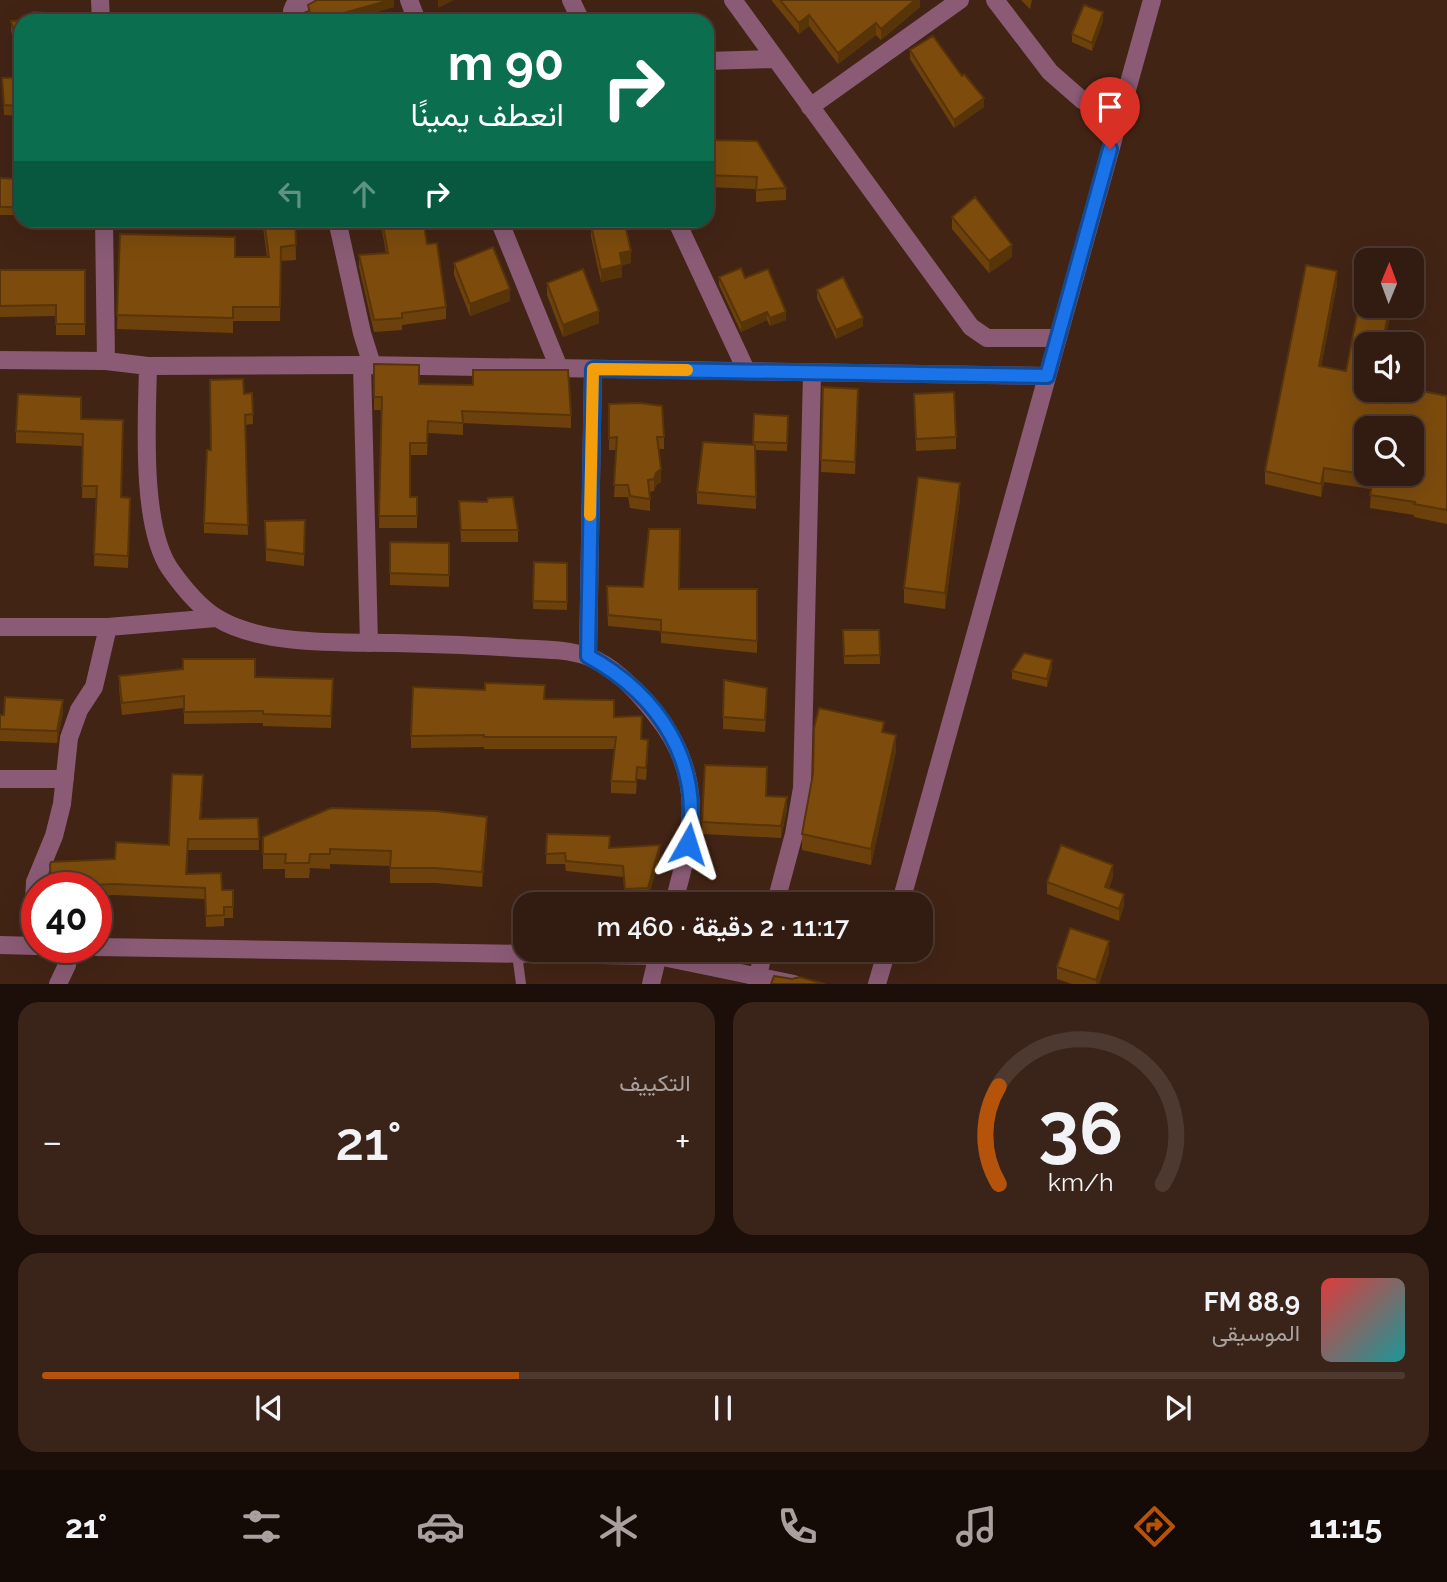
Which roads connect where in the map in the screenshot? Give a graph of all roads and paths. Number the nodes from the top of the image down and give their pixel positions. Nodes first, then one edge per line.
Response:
1 (310, 0) edge
2 (960, 0) edge
3 (995, 0) edge
4 (1152, 0) edge
5 (739, 2) edge
6 (292, 14) edge
7 (774, 59) junction
8 (714, 61) edge
9 (810, 107) junction
10 (1117, 122) junction
11 (104, 228) edge
12 (339, 228) edge
13 (502, 228) edge
14 (680, 228) edge
15 (1058, 338) junction
16 (0, 360) edge
17 (106, 360) junction
18 (367, 365) junction
19 (148, 366) junction
20 (559, 368) junction
21 (593, 369) junction
22 (746, 370) junction
23 (812, 374) junction
24 (1047, 376) junction
25 (216, 618) junction
26 (0, 627) edge
27 (108, 627) junction
28 (369, 643) junction
29 (588, 656) junction
30 (0, 779) edge
31 (65, 779) junction
32 (39, 872) edge
33 (677, 892) edge
34 (778, 892) edge
35 (904, 892) edge
36 (0, 945) edge
37 (21, 946) edge
38 (112, 947) edge
39 (513, 954) edge
40 (518, 962) edge
41 (657, 962) edge
42 (693, 962) edge
43 (883, 962) edge
44 (67, 963) edge
45 (757, 979) edge
46 (58, 984) edge
47 (521, 984) edge
48 (651, 984) edge
49 (794, 984) edge
50 (877, 984) edge

1 - 6 street
2 - 9 street
3 - 10 street
4 - 10 street
5 - 7 street
7 - 8 street
7 - 9 street
9 - 15 street
10 - 15 street
11 - 17 street
12 - 18 street
13 - 20 street
14 - 22 street
15 - 24 street
16 - 17 street
17 - 19 street
18 - 19 street
18 - 20 street
18 - 28 street
19 - 25 street
20 - 21 street
21 - 22 street
21 - 29 street
22 - 23 street
23 - 24 street
23 - 34 street
24 - 35 street
25 - 27 street
25 - 28 street
26 - 27 street
27 - 31 street
28 - 29 street
29 - 33 street
30 - 31 street
31 - 32 street
36 - 37 street
38 - 39 street
40 - 47 lane
41 - 48 street
42 - 45 street
43 - 50 street
44 - 46 street
45 - 49 street

